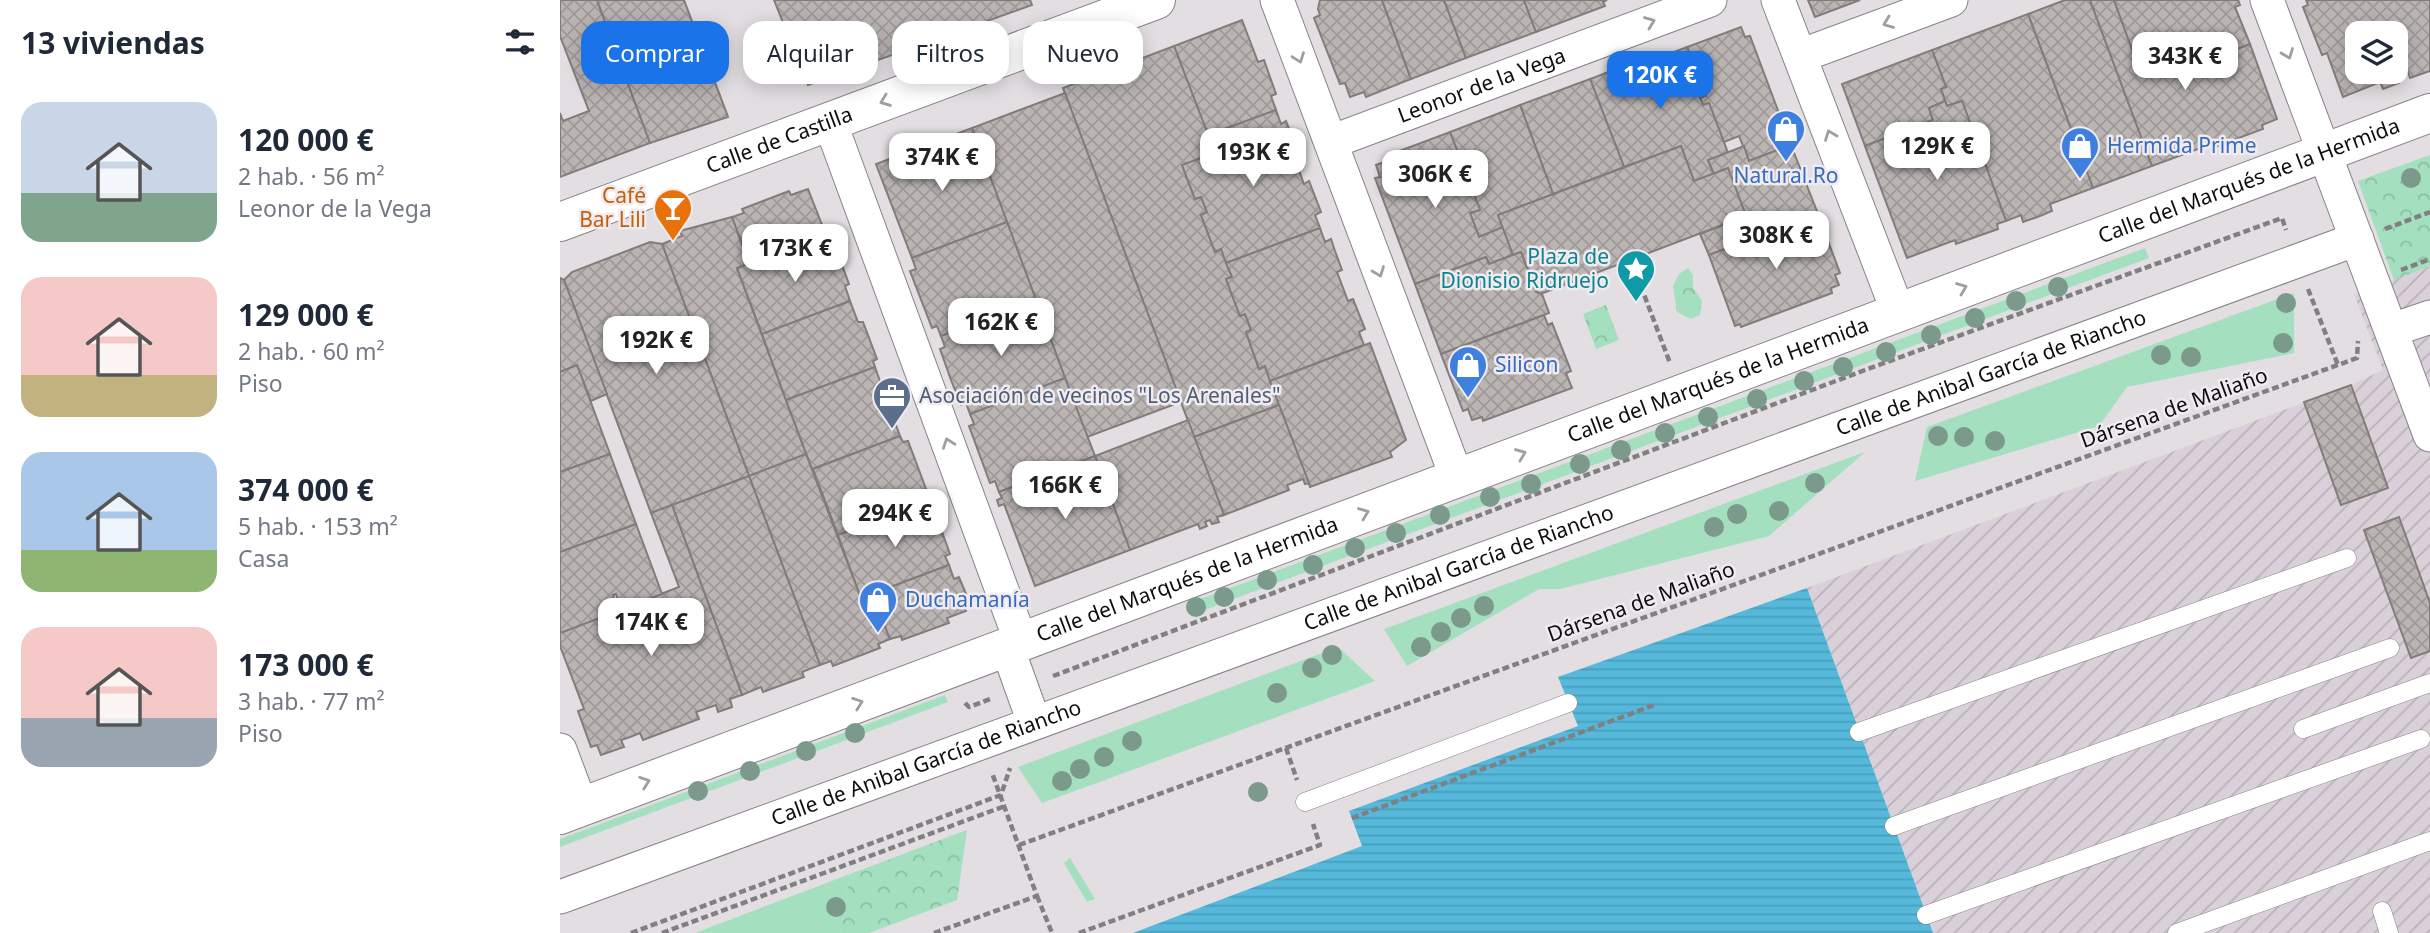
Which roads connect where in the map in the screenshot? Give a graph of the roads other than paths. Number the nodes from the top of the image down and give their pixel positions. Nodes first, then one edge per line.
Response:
1 (1156, 0) edge
2 (1277, 0) edge
3 (1710, 0) edge
4 (1778, 0) edge
5 (1951, 0) edge
6 (2267, 0) edge
7 (1800, 56) junction
8 (2430, 113) edge
9 (830, 122) junction
10 (1331, 142) junction
11 (2326, 151) junction
12 (560, 222) edge
13 (2357, 239) junction
14 (1898, 312) junction
15 (2430, 317) edge
16 (2392, 330) junction
17 (2430, 435) edge
18 (1457, 478) junction
19 (2347, 558) dead end
20 (1014, 644) junction
21 (2390, 648) dead end
22 (2430, 682) edge
23 (1568, 703) dead end
24 (1034, 722) junction
25 (2303, 729) dead end
26 (1860, 732) dead end
27 (2421, 739) dead end
28 (560, 750) edge
29 (1305, 802) road end
30 (571, 810) edge
31 (1894, 826) dead end
32 (2430, 841) edge
33 (560, 897) edge
34 (2382, 911) dead end
35 (1926, 915) dead end
36 (2177, 933) edge
37 (2389, 933) edge

1 -> 9 main road, Calle de Castilla
2 -> 10 street
10 -> 3 street, Leonor de la Vega
4 - 7 street
5 -> 7 street
6 -> 11 street
14 -> 7 street
8 - 11 main road, Calle del Marqués de la Hermida
9 - 12 main road, Calle de Castilla
20 -> 9 street
10 -> 18 street
11 - 13 street
14 -> 11 main road, Calle del Marqués de la Hermida
13 - 16 street
13 - 24 street, Calle de Anibal García de Riancho
18 -> 14 main road, Calle del Marqués de la Hermida
15 - 16 street
16 - 17 street
20 -> 18 main road, Calle del Marqués de la Hermida
19 - 26 lane
20 - 24 street
30 -> 20 main road, Calle del Marqués de la Hermida
21 - 31 lane
22 - 25 lane
23 - 29 lane
24 - 33 street, Calle de Anibal García de Riancho
27 - 35 lane
28 - 30 street
32 - 36 lane
34 - 37 lane

